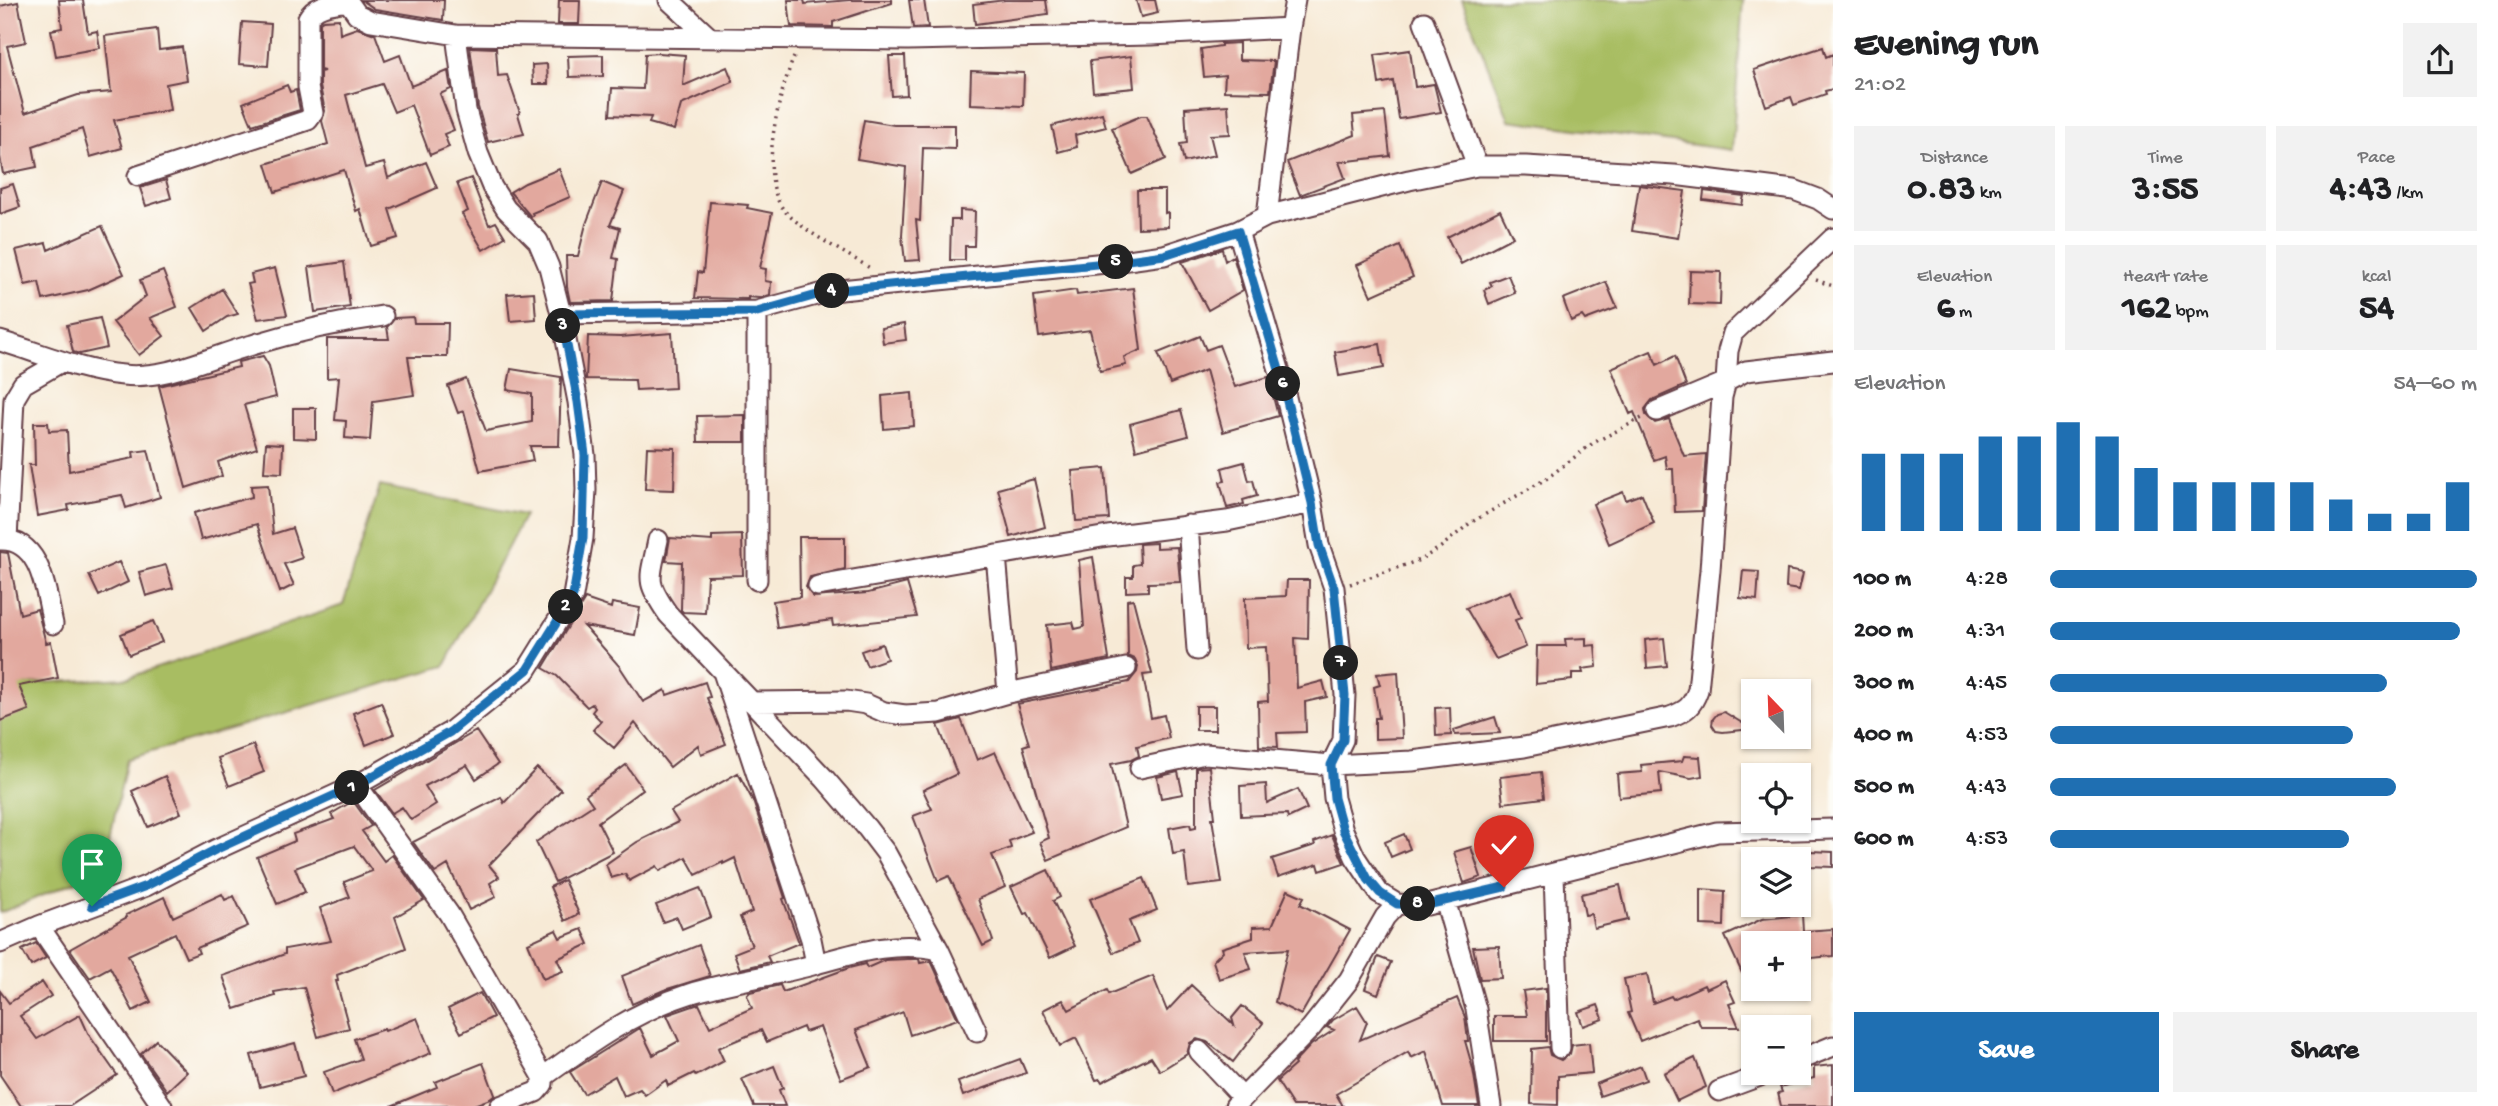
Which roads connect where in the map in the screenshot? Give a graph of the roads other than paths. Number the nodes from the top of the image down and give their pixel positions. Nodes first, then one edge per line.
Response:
1 (347, 0) edge
2 (669, 0) edge
3 (1296, 0) edge
4 (1424, 22) dead end
5 (1290, 28) junction
6 (456, 35) junction
7 (710, 38) junction
8 (1477, 166) junction
9 (138, 176) dead end
10 (1833, 209) edge
11 (1267, 216) junction
12 (1238, 231) junction
13 (1833, 238) edge
14 (757, 312) junction
15 (561, 314) junction
16 (383, 316) dead end
17 (0, 341) edge
18 (1833, 361) edge
19 (61, 362) junction
20 (1726, 382) junction
21 (1657, 411) road end
22 (1312, 503) junction
23 (1188, 525) junction
24 (3, 540) edge
25 (658, 540) dead end
26 (996, 555) junction
27 (758, 580) dead end
28 (818, 586) dead end
29 (52, 624) dead end
30 (1197, 650) dead end
31 (1126, 668) dead end
32 (723, 672) junction
33 (1008, 693) junction
34 (751, 702) junction
35 (1331, 765) junction
36 (1140, 768) dead end
37 (357, 785) junction
38 (1833, 830) edge
39 (1554, 874) junction
40 (1445, 900) junction
41 (1397, 904) junction
42 (39, 926) junction
43 (0, 943) edge
44 (939, 950) junction
45 (816, 964) junction
46 (977, 1032) dead end
47 (1833, 1046) edge
48 (1560, 1048) dead end
49 (1199, 1051) dead end
50 (1811, 1055) edge
51 (543, 1077) junction
52 (1741, 1083) edge
53 (1719, 1091) dead end
54 (1238, 1101) edge
55 (162, 1106) edge
56 (500, 1106) edge
57 (1491, 1106) edge

1 - 6 street
1 - 9 street
2 - 7 street
3 - 5 street
4 - 8 street
5 - 7 street
5 - 11 street
6 - 7 street
6 - 15 street
8 - 10 street
8 - 11 street
11 - 12 street
12 - 14 street
12 - 22 street
13 - 20 street
14 - 15 street
14 - 27 street
15 - 37 street
16 - 19 street
17 - 19 street
18 - 20 street
19 - 24 street
20 - 21 street
20 - 35 street
22 - 23 street
22 - 35 street
23 - 26 street
23 - 30 street
24 - 29 street
25 - 32 street
26 - 28 street
26 - 33 street
31 - 33 street
32 - 34 street
32 - 45 street
33 - 34 street
34 - 44 street
35 - 36 street
35 - 41 street
37 - 42 street
37 - 51 street
38 - 39 street
39 - 40 street
39 - 48 street
40 - 41 street
40 - 57 street
41 - 54 street
42 - 43 street
42 - 55 street
44 - 45 street
44 - 46 street
45 - 51 street
47 - 50 street
49 - 54 street
51 - 56 street
52 - 53 street

